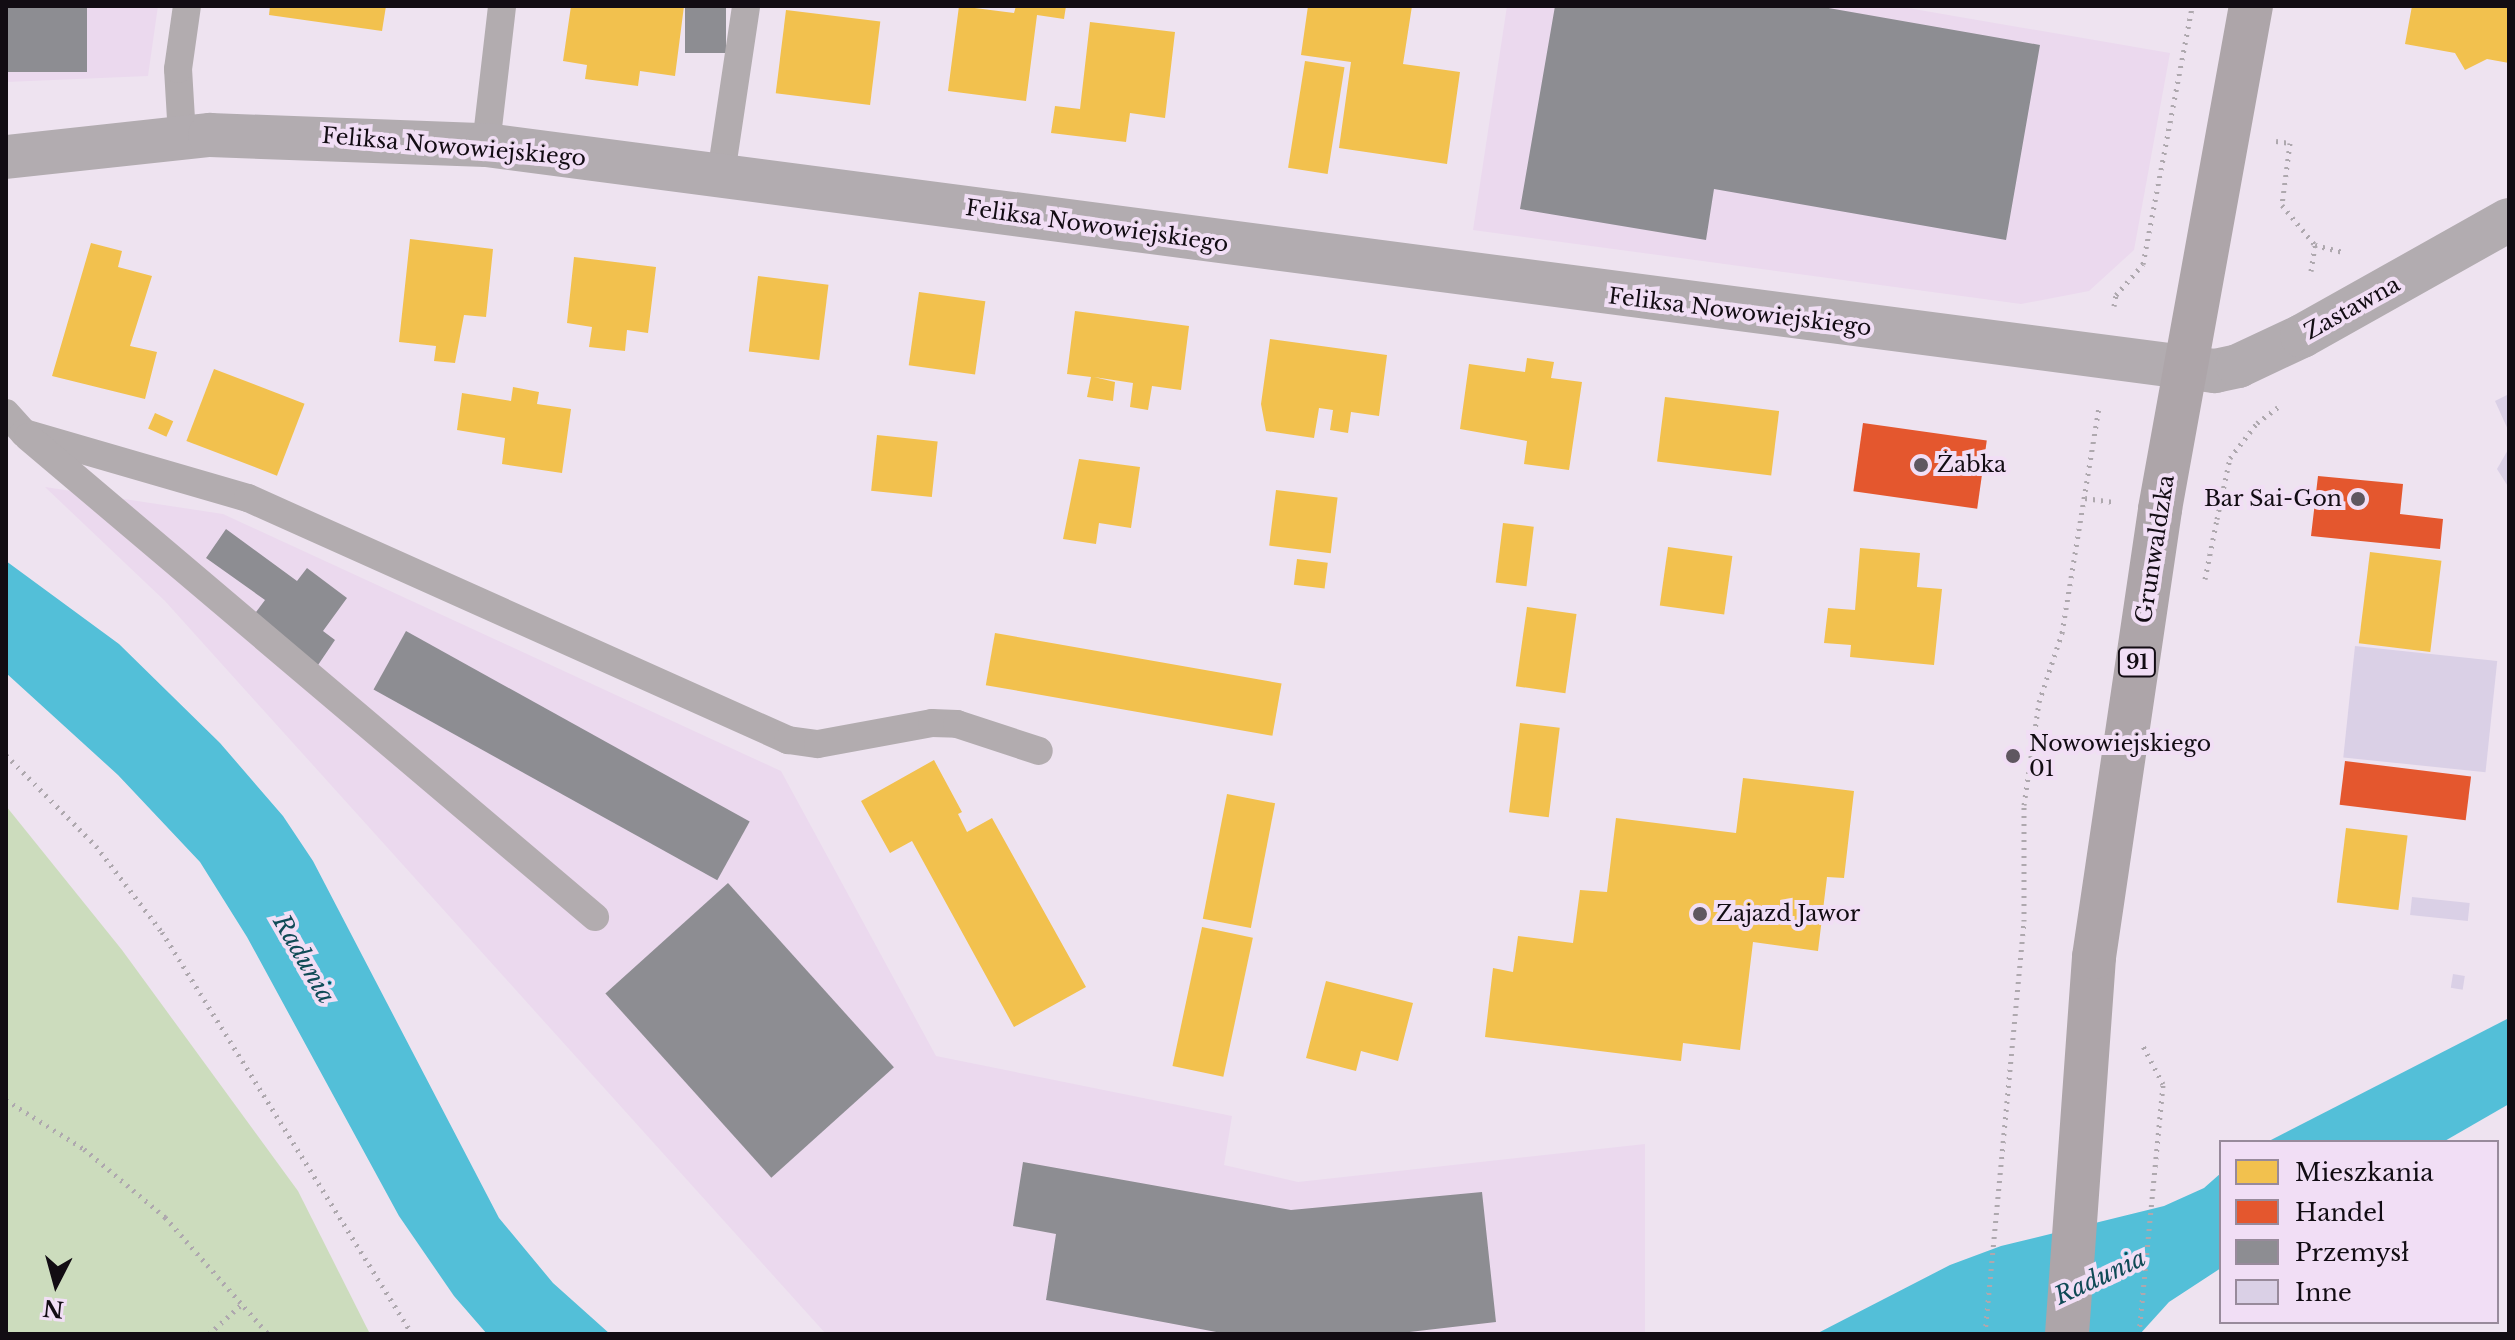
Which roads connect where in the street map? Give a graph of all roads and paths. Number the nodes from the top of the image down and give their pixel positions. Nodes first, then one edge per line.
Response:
1 (187, 6) edge
2 (502, 6) edge
3 (746, 6) edge
4 (2192, 6) edge
5 (2251, 6) edge
6 (182, 136) junction
7 (2290, 143) dead end
8 (486, 145) junction
9 (6, 157) edge
10 (721, 174) junction
11 (2509, 220) edge
12 (2353, 250) dead end
13 (2106, 360) junction
14 (2186, 369) junction
15 (2282, 404) dead end
16 (15, 423) edge
17 (2085, 498) junction
18 (2160, 509) junction
19 (2217, 519) junction
20 (2202, 592) dead end
21 (1039, 751) dead end
22 (6, 755) edge
23 (595, 917) dead end
24 (2136, 1031) dead end
25 (6, 1100) edge
26 (242, 1304) junction
27 (209, 1334) edge
28 (268, 1334) edge
29 (412, 1334) edge
30 (1985, 1334) edge
31 (2067, 1334) edge
32 (2139, 1334) edge

1 - 6 lane
2 - 8 lane
3 - 10 lane
4 - 13 path
5 - 14 main road, Grunwaldzka / 91
6 - 8 street, Feliksa Nowowiejskiego
6 - 9 street, Feliksa Nowowiejskiego
7 - 12 path
8 - 10 street, Feliksa Nowowiejskiego
10 - 13 street, Feliksa Nowowiejskiego
11 - 14 street, Zastawna
13 - 14 street, Feliksa Nowowiejskiego
13 - 17 path
14 - 18 main road, Grunwaldzka / 91
15 - 19 path
16 - 21 lane
16 - 23 lane
17 - 18 path
17 - 30 path
18 - 19 path
18 - 31 main road, Grunwaldzka / 91
19 - 20 path
22 - 29 path
24 - 32 path
25 - 26 path
26 - 27 path
26 - 28 path

